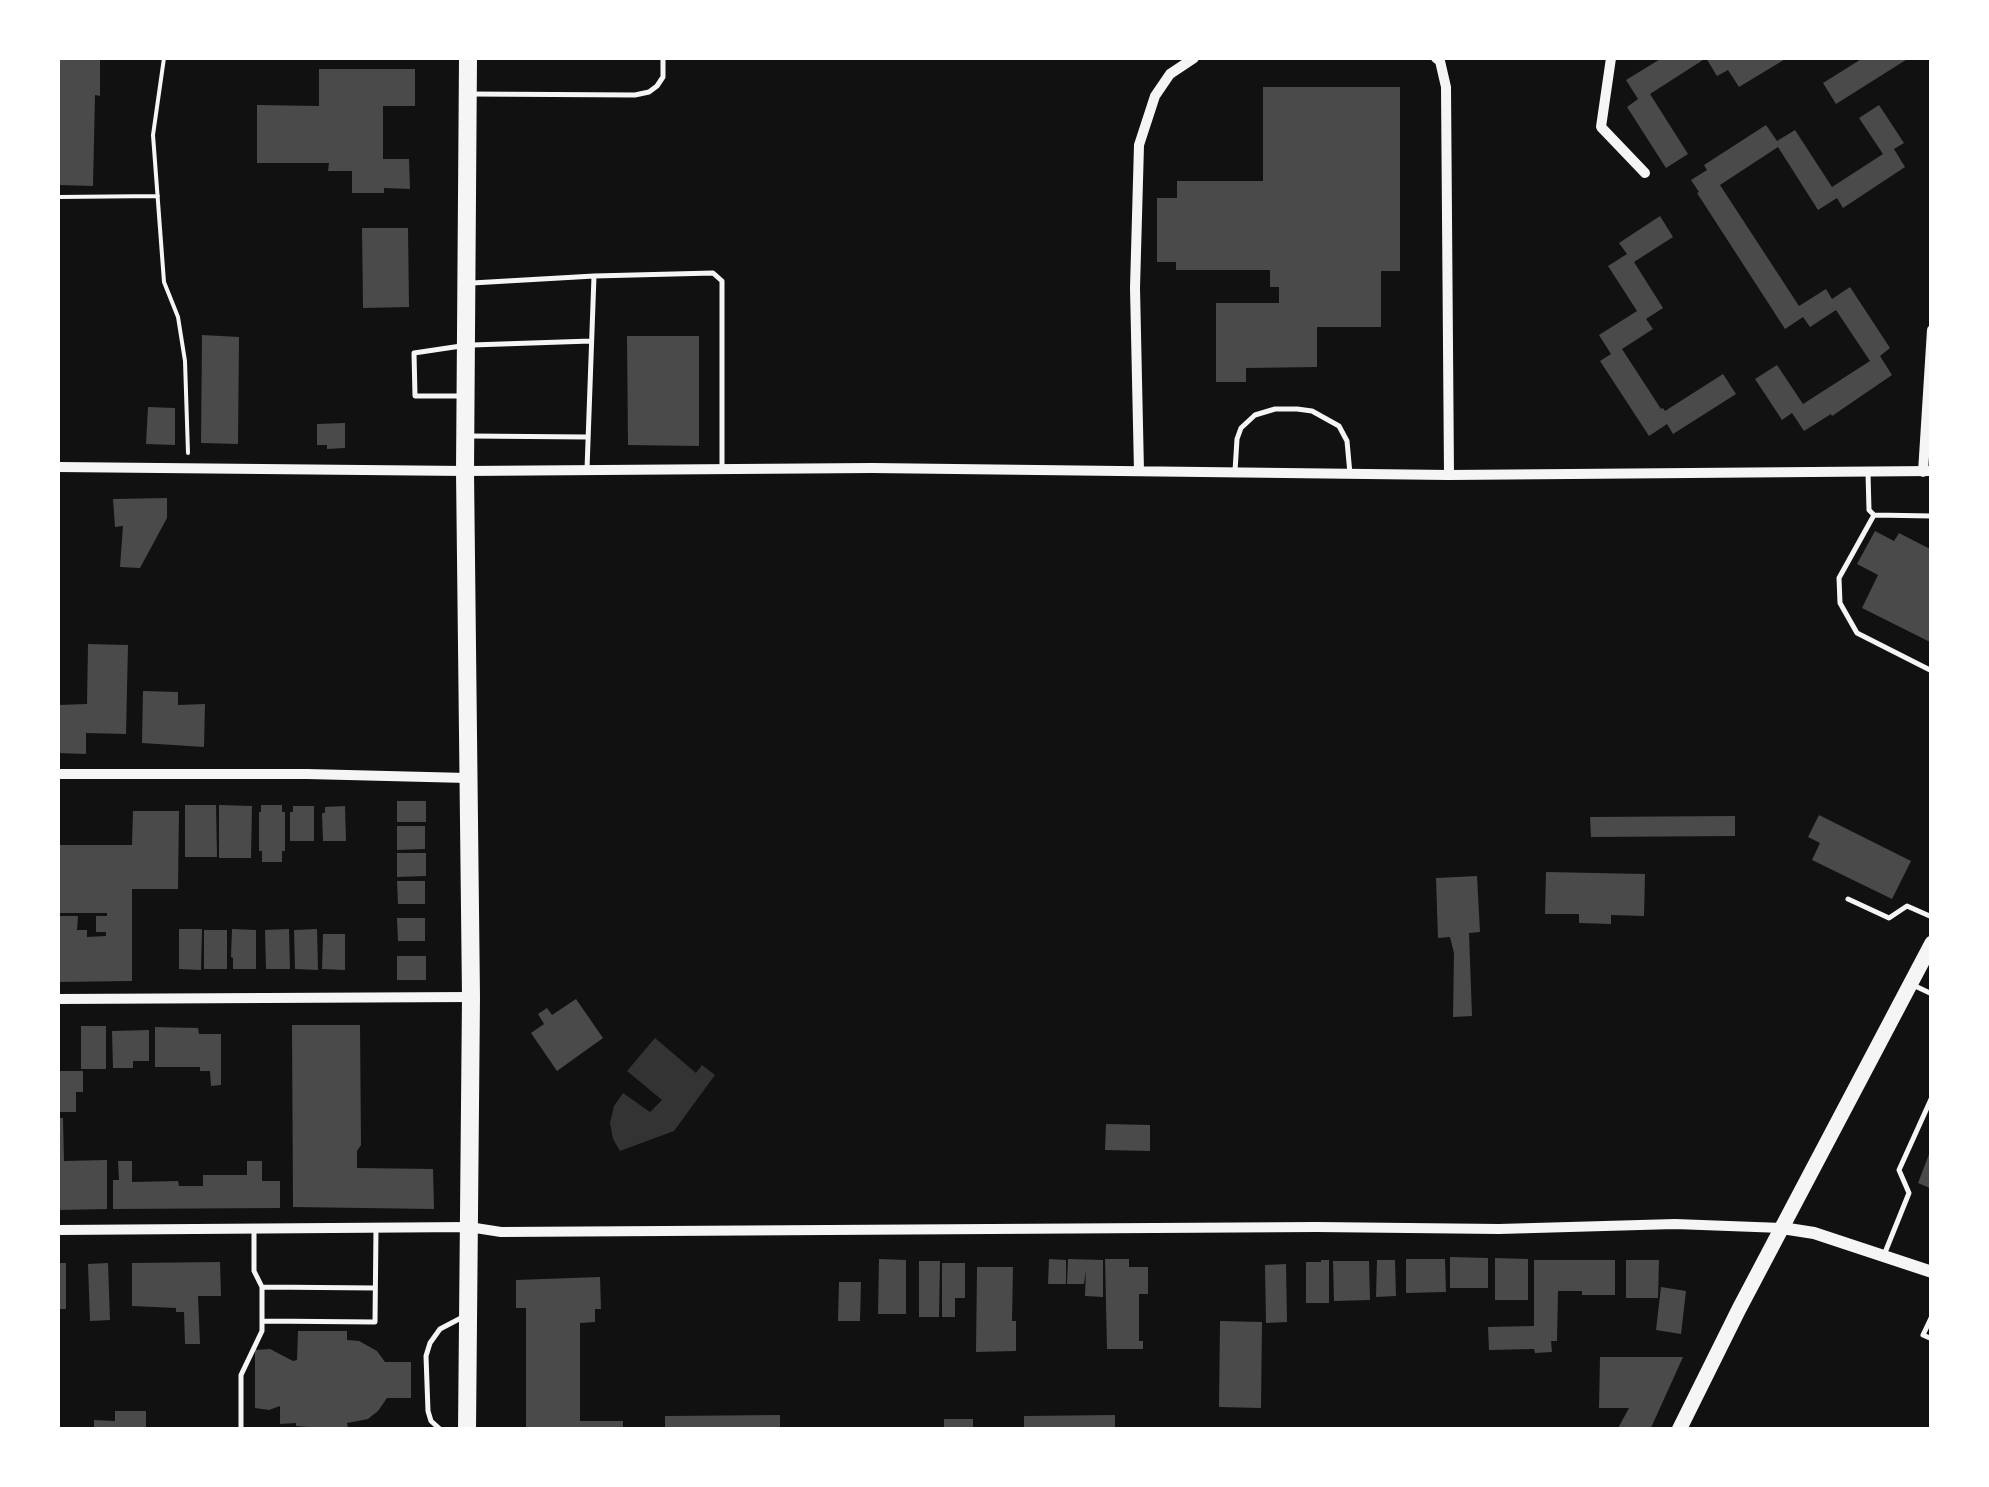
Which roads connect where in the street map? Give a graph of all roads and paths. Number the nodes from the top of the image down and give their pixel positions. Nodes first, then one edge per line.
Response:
1 (164, 58) edge
2 (468, 58) edge
3 (662, 58) edge
4 (1194, 58) edge
5 (1436, 58) edge
6 (1611, 58) edge
7 (468, 94) junction
8 (1645, 172) dead end
9 (58, 196) edge
10 (158, 196) junction
11 (594, 276) junction
12 (466, 284) junction
13 (1932, 330) edge
14 (592, 341) junction
15 (466, 346) junction
16 (1930, 371) edge
17 (466, 396) junction
18 (465, 436) junction
19 (588, 437) junction
20 (58, 467) edge
21 (189, 468) junction
22 (722, 468) junction
23 (587, 469) junction
24 (1139, 470) junction
25 (465, 471) junction
26 (1234, 472) junction
27 (1868, 472) junction
28 (1927, 472) edge
29 (1350, 474) junction
30 (1449, 475) junction
31 (1874, 516) junction
32 (1932, 516) edge
33 (1932, 671) edge
34 (58, 774) edge
35 (467, 778) junction
36 (1848, 899) dead end
37 (1932, 917) edge
38 (1932, 943) edge
39 (1911, 984) junction
40 (1932, 994) edge
41 (470, 996) junction
42 (58, 998) edge
43 (1932, 1097) edge
44 (470, 1227) junction
45 (376, 1228) junction
46 (1782, 1228) junction
47 (58, 1230) edge
48 (254, 1230) junction
49 (1884, 1257) junction
50 (1932, 1272) edge
51 (262, 1287) junction
52 (375, 1288) junction
53 (468, 1314) junction
54 (1932, 1316) edge
55 (262, 1320) junction
56 (1932, 1339) edge
57 (241, 1426) dead end
58 (441, 1430) edge
59 (467, 1430) edge
60 (1679, 1430) edge

1 - 10 path
2 - 7 highway
3 - 7 lane
4 - 24 street
5 - 30 street
6 - 8 street
7 - 12 highway
9 - 10 path
10 - 21 path
11 - 12 lane
11 - 14 lane
11 - 22 lane
12 - 15 highway
13 - 16 street
14 - 15 lane
14 - 19 lane
15 - 17 highway
15 - 17 lane
16 - 28 street
17 - 18 highway
18 - 19 lane
18 - 25 highway
19 - 23 lane
20 - 21 street
21 - 25 street
22 - 23 street
22 - 24 street
23 - 25 street
24 - 26 street
25 - 35 highway
26 - 29 street
26 - 29 lane
27 - 28 street
27 - 30 street
27 - 31 lane
29 - 30 street
31 - 32 lane
31 - 33 lane
34 - 35 street
35 - 41 highway
36 - 37 lane
38 - 39 main road
39 - 40 lane
39 - 46 main road
41 - 42 street
41 - 44 highway
43 - 49 lane
44 - 45 street
44 - 46 street
44 - 53 highway
45 - 48 street
45 - 52 lane
46 - 49 street
46 - 60 main road
47 - 48 street
48 - 51 lane
49 - 50 street
51 - 52 lane
51 - 55 lane
52 - 55 lane
53 - 58 lane
53 - 59 highway
54 - 56 lane
55 - 57 lane

